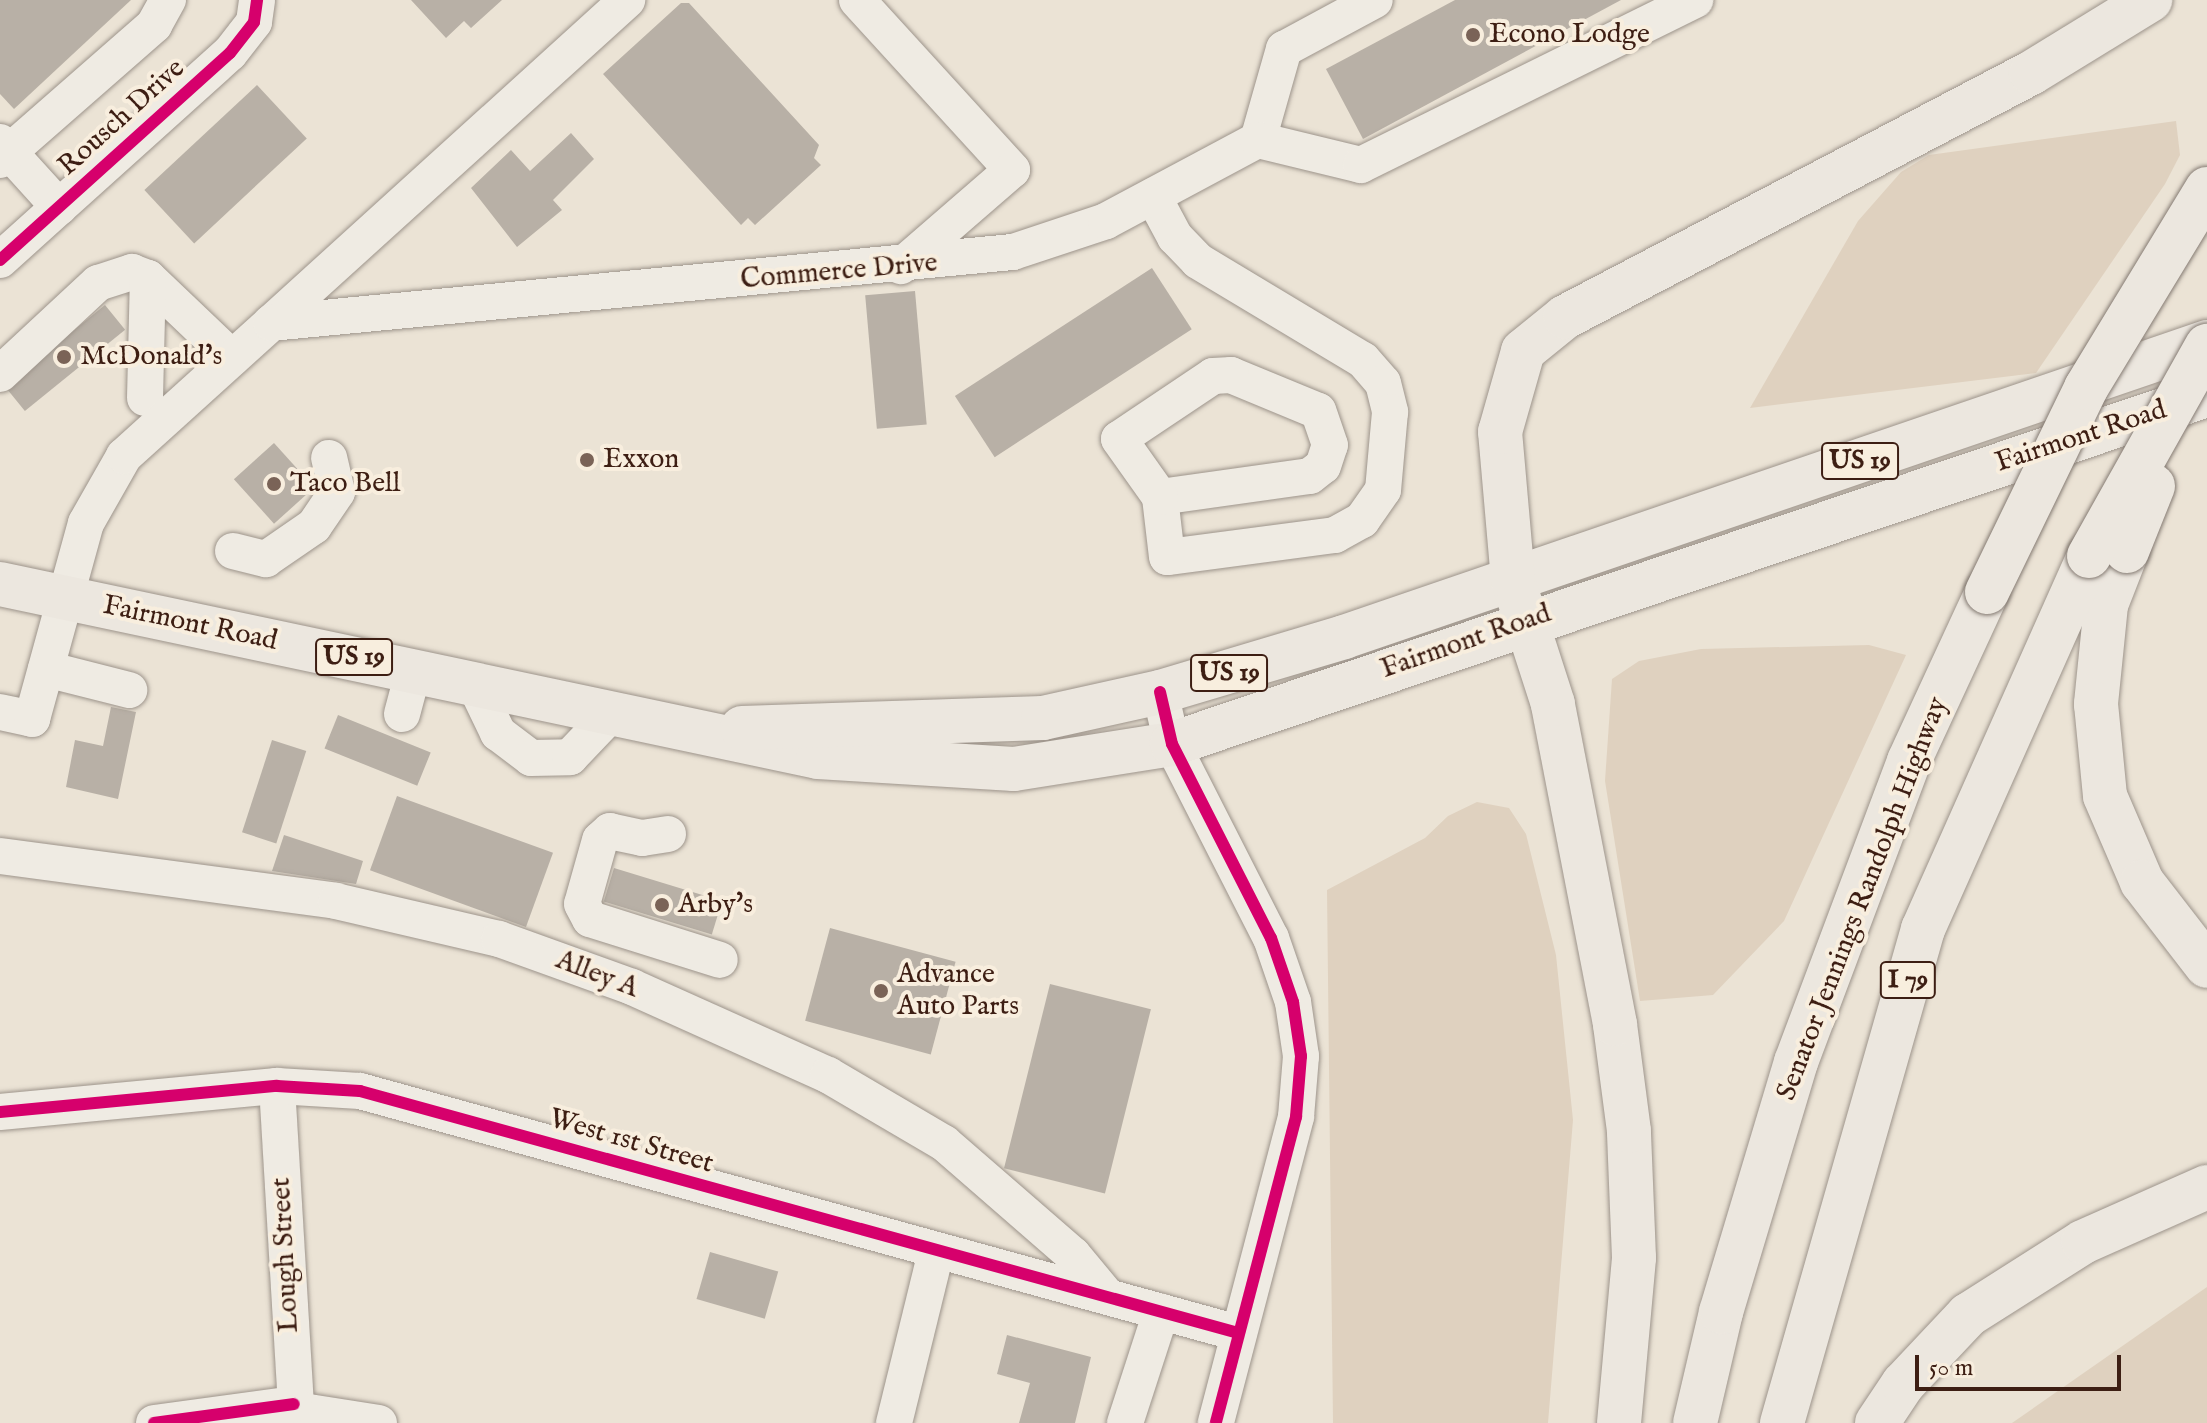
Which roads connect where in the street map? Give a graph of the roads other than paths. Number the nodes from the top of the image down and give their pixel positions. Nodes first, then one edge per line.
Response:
1 (168, 0) edge
2 (257, 0) edge
3 (627, 0) edge
4 (857, 0) edge
5 (1375, 0) edge
6 (1695, 0) edge
7 (2150, 0) edge
8 (1258, 140) junction
9 (3, 151) edge
10 (2207, 189) edge
11 (1153, 196) junction
12 (59, 207) junction
13 (0, 260) edge
14 (901, 266) junction
15 (148, 278) junction
16 (271, 323) junction
17 (2207, 346) edge
18 (221, 347) junction
19 (0, 374) edge
20 (2207, 395) edge
21 (145, 398) dead end
22 (329, 458) dead end
23 (1160, 497) junction
24 (233, 551) dead end
25 (2108, 553) junction
26 (1513, 580) junction
27 (0, 584) edge
28 (65, 598) junction
29 (1528, 621) junction
30 (46, 669) junction
31 (414, 669) junction
32 (473, 681) junction
33 (129, 690) dead end
34 (1160, 692) junction
35 (0, 712) edge
36 (612, 713) junction
37 (402, 714) dead end
38 (708, 731) junction
39 (1172, 744) junction
40 (668, 834) dead end
41 (0, 856) edge
42 (720, 960) dead end
43 (2207, 966) edge
44 (277, 1086) junction
45 (0, 1112) edge
46 (2207, 1187) edge
47 (936, 1252) junction
48 (1107, 1296) junction
49 (1161, 1312) junction
50 (1238, 1333) junction
51 (296, 1412) edge
52 (154, 1423) edge
53 (379, 1423) edge
54 (894, 1423) edge
55 (1125, 1423) edge
56 (1216, 1423) edge
57 (1619, 1423) edge
58 (1695, 1423) edge
59 (1782, 1423) edge
60 (1877, 1423) edge

1 - 9 street
2 - 12 street, Rousch Drive
3 - 16 street
4 - 14 street
5 - 8 street
6 - 8 street
7 - 26 main road
8 - 11 street, Commerce Drive
9 - 12 street
10 - 58 main road, Senator Jennings Randolph Highway / I 79, bridge
11 - 14 street, Commerce Drive
11 - 23 street
12 - 13 street, Rousch Drive
14 - 16 street, Commerce Drive
15 - 18 street
15 - 19 street
15 - 21 street
16 - 18 street
17 - 25 main road, bridge
17 - 26 main road, Fairmont Road / US 19
18 - 28 street
20 - 29 main road, Fairmont Road / US 19
22 - 24 street
23 - 23 street
25 - 43 main road
25 - 59 main road, I 79
26 - 29 main road
26 - 34 main road, Fairmont Road / US 19
27 - 28 main road, Fairmont Road / US 19
28 - 30 street
28 - 31 main road, Fairmont Road / US 19
29 - 39 main road, Fairmont Road / US 19
29 - 57 main road
30 - 33 street
30 - 35 street
31 - 32 main road, Fairmont Road / US 19
31 - 37 street
32 - 36 main road, Fairmont Road / US 19
32 - 36 street
34 - 38 main road, Fairmont Road / US 19
34 - 39 street
36 - 38 main road, Fairmont Road / US 19
38 - 39 main road, Fairmont Road / US 19
39 - 50 street
40 - 42 street
41 - 48 street, Alley A
44 - 45 street, West 1st Street
44 - 47 street, West 1st Street
44 - 51 street, Lough Street
46 - 60 main road
47 - 48 street, West 1st Street
47 - 54 street
48 - 49 street, West 1st Street
49 - 50 street, West 1st Street
49 - 55 street
50 - 56 street
51 - 52 street
51 - 53 street

